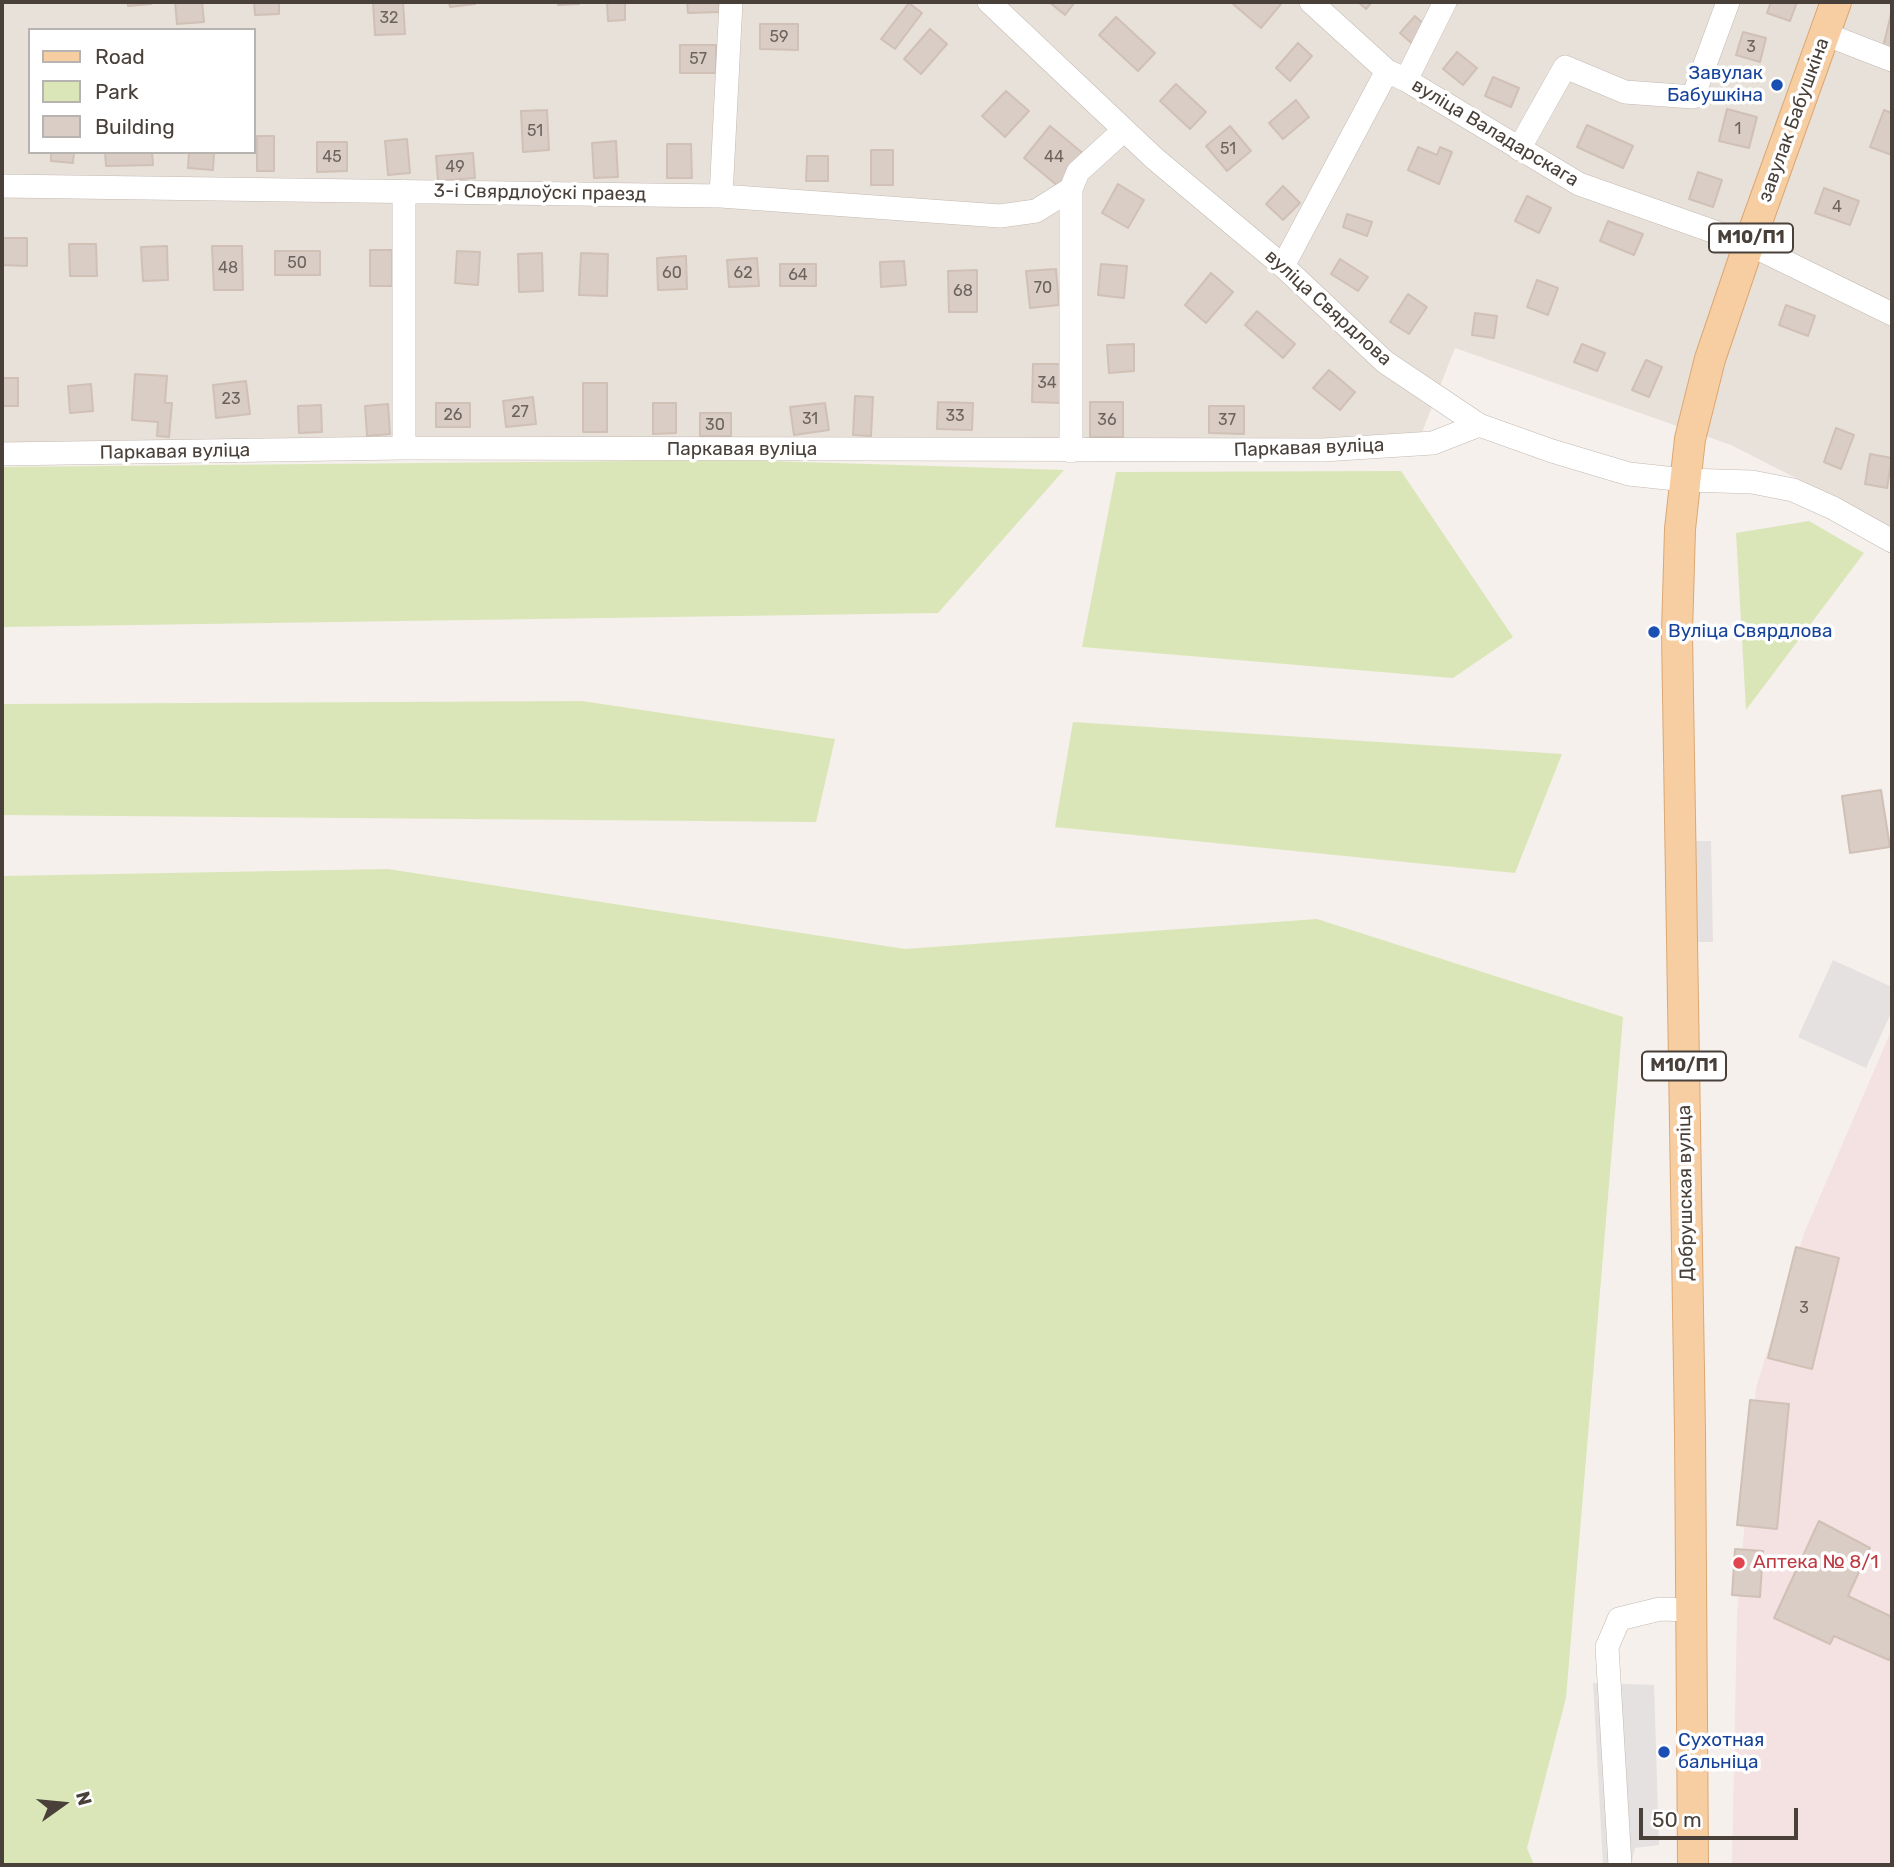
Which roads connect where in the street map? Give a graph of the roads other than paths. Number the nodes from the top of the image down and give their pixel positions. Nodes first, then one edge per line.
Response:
1 (731, 2) edge
2 (989, 2) edge
3 (1311, 2) edge
4 (1445, 2) edge
5 (1728, 2) edge
6 (1836, 2) edge
7 (1825, 34) junction
8 (1892, 60) edge
9 (1397, 76) junction
10 (1124, 130) junction
11 (1520, 149) junction
12 (2, 186) edge
13 (1071, 189) junction
14 (404, 191) junction
15 (721, 196) junction
16 (1749, 244) junction
17 (1283, 266) junction
18 (1892, 314) edge
19 (1479, 425) junction
20 (404, 449) junction
21 (1070, 451) junction
22 (2, 454) edge
23 (1685, 480) junction
24 (1892, 541) edge
25 (1690, 1610) junction
26 (1620, 1865) edge
27 (1693, 1865) edge

1 - 15 street
2 - 10 street, вуліца Свярдлова
3 - 9 street, вуліца Валадарскага
4 - 9 street
5 - 11 street
6 - 7 main road, завулак Бабушкіна / М10/П1
7 - 8 street
7 - 16 main road, завулак Бабушкіна / М10/П1
9 - 11 street, вуліца Валадарскага
9 - 17 street
10 - 13 street
10 - 17 street, вуліца Свярдлова
11 - 16 street, вуліца Валадарскага
12 - 14 street, 3-і Свярдлоўскі праезд
13 - 15 street, 3-і Свярдлоўскі праезд
13 - 21 street
14 - 15 street, 3-і Свярдлоўскі праезд
14 - 20 street
16 - 18 street, вуліца Валадарскага
16 - 23 main road, завулак Бабушкіна / М10/П1
17 - 19 street, вуліца Свярдлова
19 - 21 street, Паркавая вуліца
19 - 23 street, вуліца Свярдлова
20 - 21 street, Паркавая вуліца
20 - 22 street, Паркавая вуліца
23 - 24 street, вуліца Свярдлова
23 - 25 main road, Добрушская вуліца / М10/П1
25 - 26 street
25 - 27 main road, Добрушская вуліца / М10/П1

